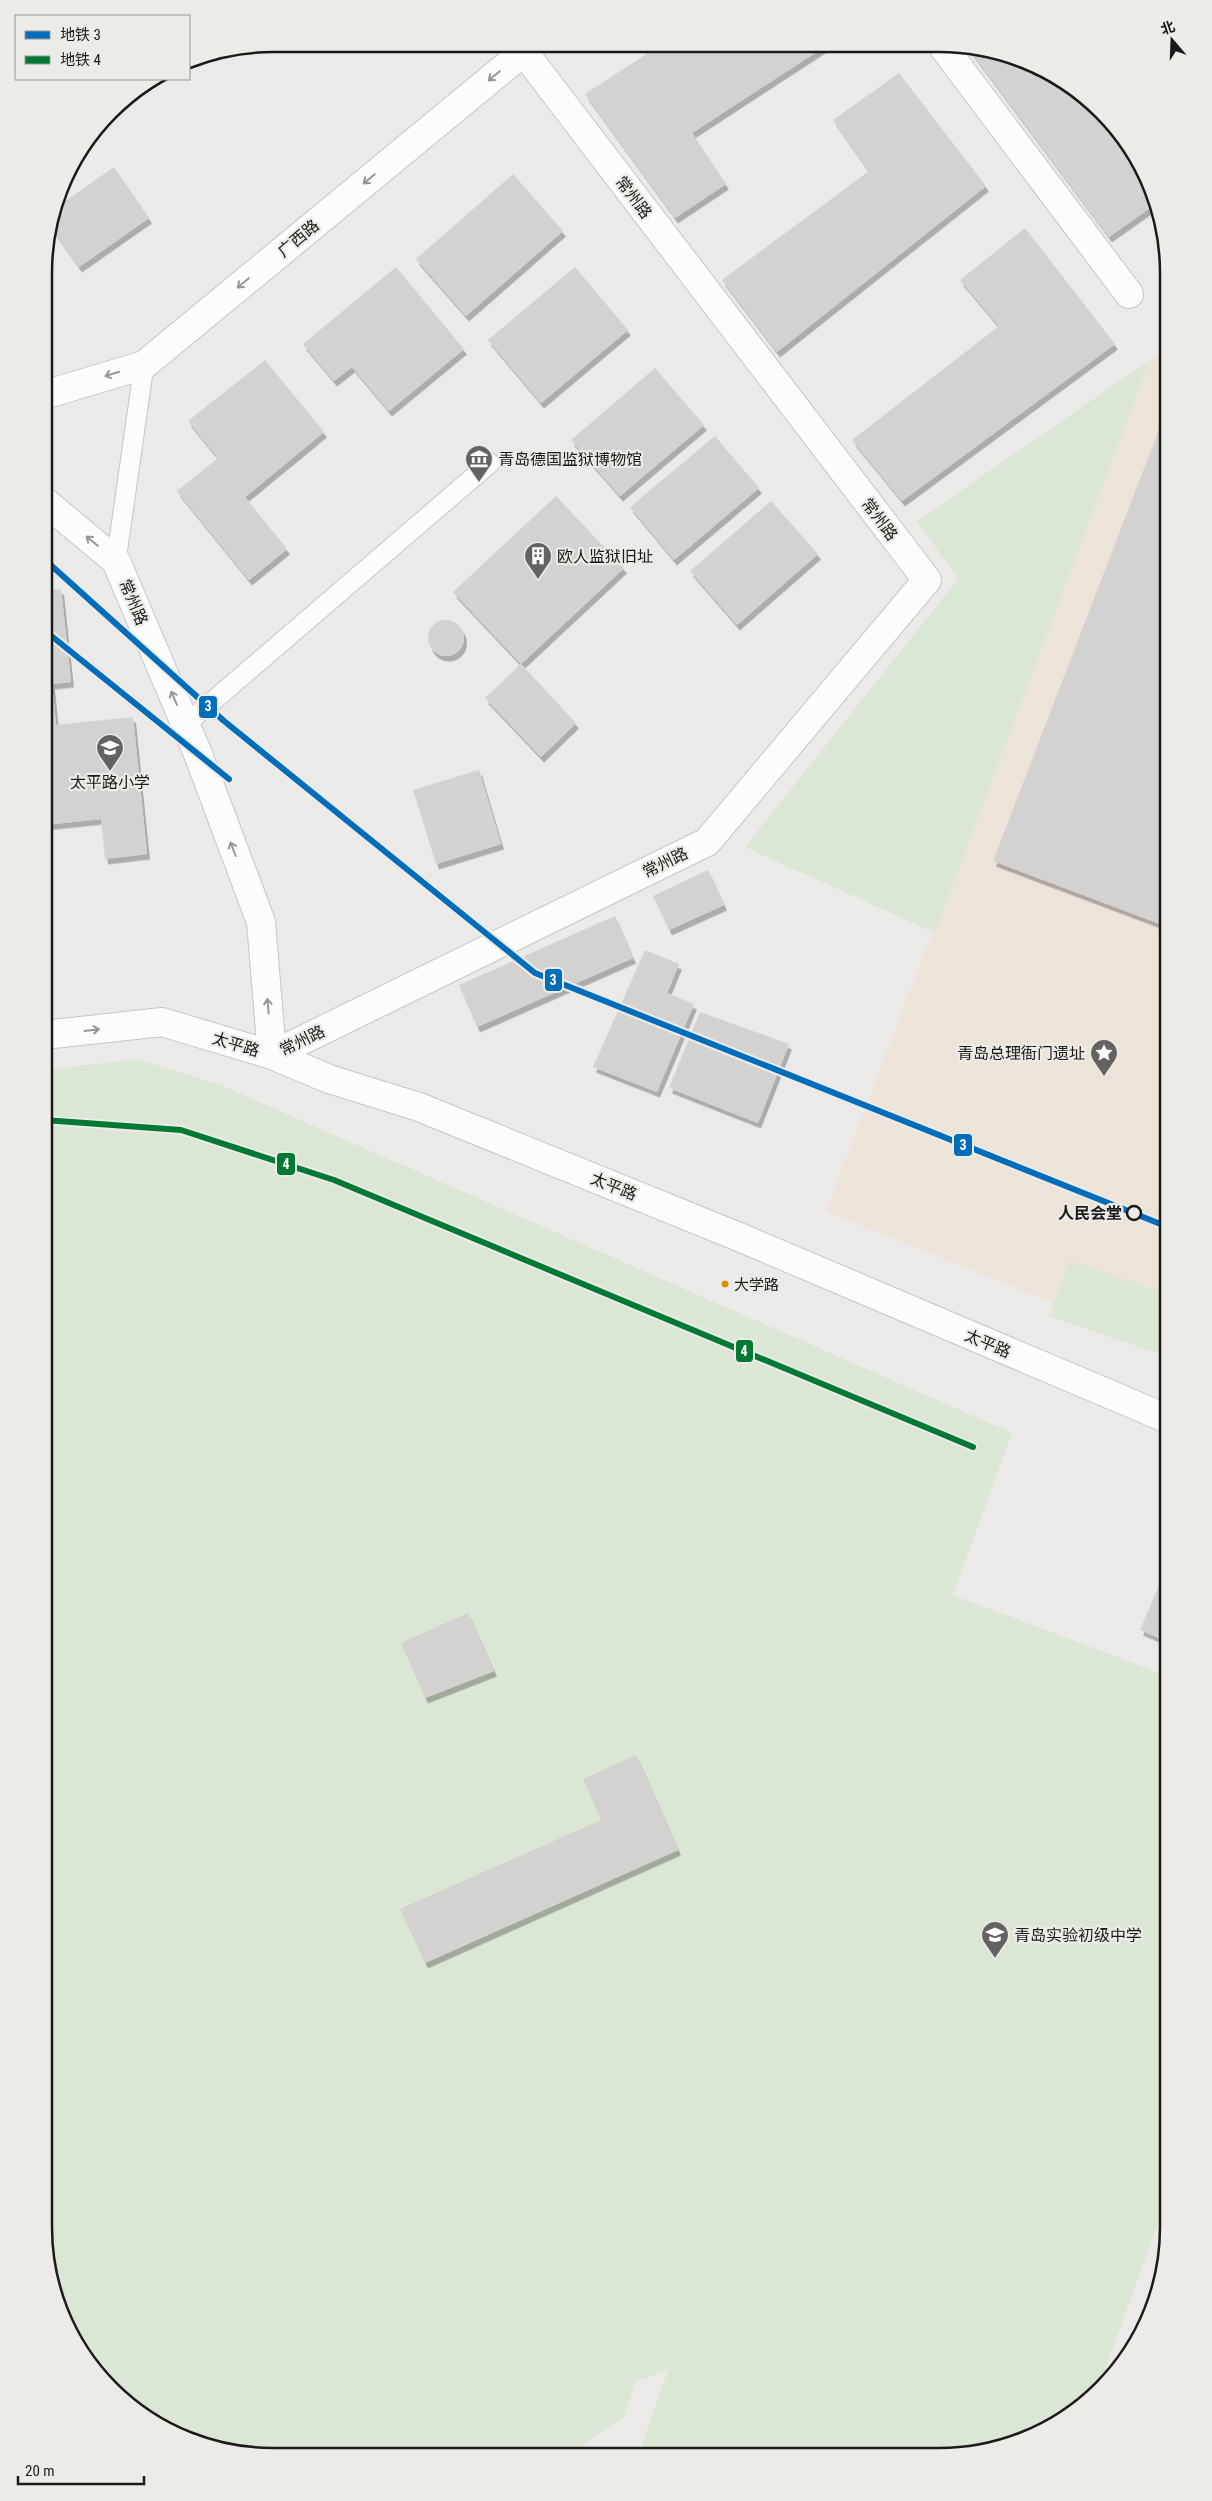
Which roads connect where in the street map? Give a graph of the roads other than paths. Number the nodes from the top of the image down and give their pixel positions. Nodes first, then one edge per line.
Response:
1 (523, 52) edge
2 (531, 52) edge
3 (947, 53) edge
4 (1129, 294) dead end
5 (144, 365) junction
6 (52, 392) edge
7 (490, 463) dead end
8 (52, 508) edge
9 (116, 561) junction
10 (185, 724) junction
11 (52, 1035) edge
12 (272, 1055) junction
13 (1160, 1416) edge

1 -> 5 main road, 广西路
2 - 12 main road, 常州路
3 - 4 main road
5 -> 6 main road, 广西路
5 - 9 lane
7 - 10 lane
9 -> 8 main road, 常州路
10 -> 9 main road, 常州路
12 -> 10 main road, 常州路
11 -> 12 main road, 太平路
12 - 13 main road, 太平路

